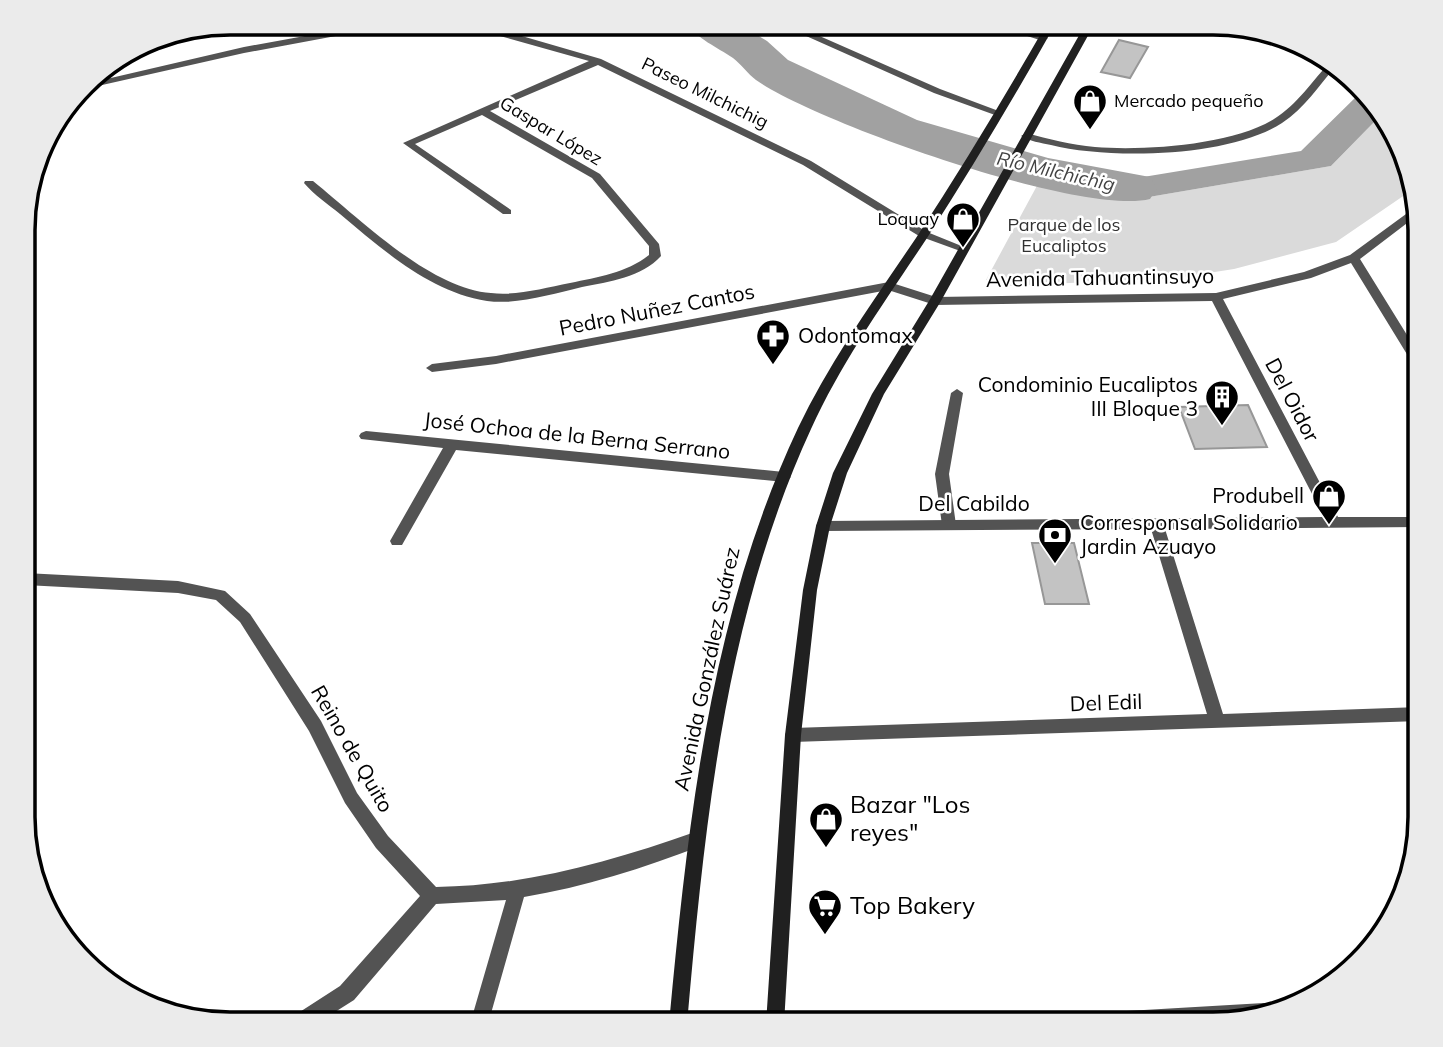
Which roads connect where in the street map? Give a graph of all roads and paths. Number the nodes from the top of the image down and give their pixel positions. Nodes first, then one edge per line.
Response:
1 (321, 35) edge
2 (508, 35) edge
3 (809, 35) edge
4 (1032, 35) edge
5 (1045, 35) edge
6 (1084, 35) edge
7 (1043, 38) junction
8 (598, 61) junction
9 (1326, 71) edge
10 (101, 84) edge
11 (483, 111) junction
12 (999, 113) junction
13 (1024, 140) junction
14 (309, 183) dead end
15 (508, 212) dead end
16 (1408, 217) edge
17 (923, 234) junction
18 (963, 249) junction
19 (1354, 258) junction
20 (889, 286) junction
21 (1216, 297) junction
22 (935, 301) junction
23 (1408, 346) edge
24 (432, 368) dead end
25 (957, 393) dead end
26 (366, 436) dead end
27 (452, 446) junction
28 (784, 477) junction
29 (1333, 521) junction
30 (1408, 522) edge
31 (1156, 523) junction
32 (949, 525) junction
33 (823, 526) junction
34 (397, 541) dead end
35 (35, 580) edge
36 (1408, 714) edge
37 (1217, 720) junction
38 (793, 735) junction
39 (695, 841) junction
40 (517, 887) junction
41 (432, 896) junction
42 (318, 1012) edge
43 (482, 1012) edge
44 (679, 1012) edge
45 (776, 1012) edge

1 - 10 street, Paseo Milchichig
2 - 8 street, Paseo Milchichig
3 - 12 street
4 - 7 street
5 - 7 main road, Avenida González Suárez
6 - 13 main road
7 - 12 main road, Avenida González Suárez
8 - 11 street
8 - 17 street, Paseo Milchichig
9 - 13 street
11 - 14 street, Gaspar López
11 - 15 street
12 - 17 main road, Avenida González Suárez
13 - 18 main road
16 - 19 street, Avenida Tahuantinsuyo
17 - 18 street, Paseo Milchichig
17 - 20 main road, Avenida González Suárez
18 - 22 main road
19 - 21 street, Avenida Tahuantinsuyo
19 - 23 street
20 - 22 street, Avenida Tahuantinsuyo
20 - 24 street, Pedro Nuñez Cantos
20 - 28 main road, Avenida González Suárez
21 - 22 street, Avenida Tahuantinsuyo
21 - 29 street, Del Oidor
22 - 33 main road
25 - 32 street
26 - 27 street, José Ochoa de la Berna Serrano
27 - 28 street, José Ochoa de la Berna Serrano
27 - 34 street
28 - 39 main road, Avenida González Suárez
29 - 30 street, Del Cabildo
29 - 31 street, Del Cabildo
31 - 32 street, Del Cabildo
31 - 37 street
32 - 33 street, Del Cabildo
33 - 38 main road
35 - 41 street, Reino de Quito
36 - 37 street, Del Edil
37 - 38 street, Del Edil
38 - 45 main road
39 - 40 street
39 - 44 main road, Avenida González Suárez
40 - 41 street
40 - 43 street
41 - 42 street

